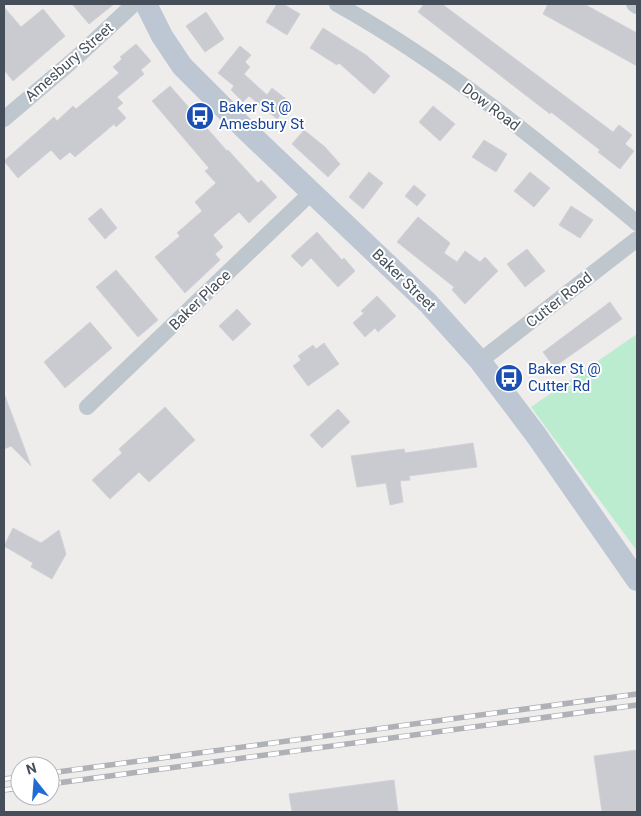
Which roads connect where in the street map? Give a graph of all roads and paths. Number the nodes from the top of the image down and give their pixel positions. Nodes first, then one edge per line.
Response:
1 (134, 4) edge
2 (146, 4) edge
3 (337, 4) edge
4 (4, 120) edge
5 (312, 192) junction
6 (637, 223) edge
7 (637, 239) edge
8 (480, 361) junction
9 (87, 407) dead end
10 (637, 580) edge

1 - 4 street, Amesbury Street
2 - 5 street, Baker Street
3 - 6 street, Dow Road
5 - 8 street, Baker Street
5 - 9 street, Baker Place
7 - 8 street, Cutter Road
8 - 10 street, Baker Street

